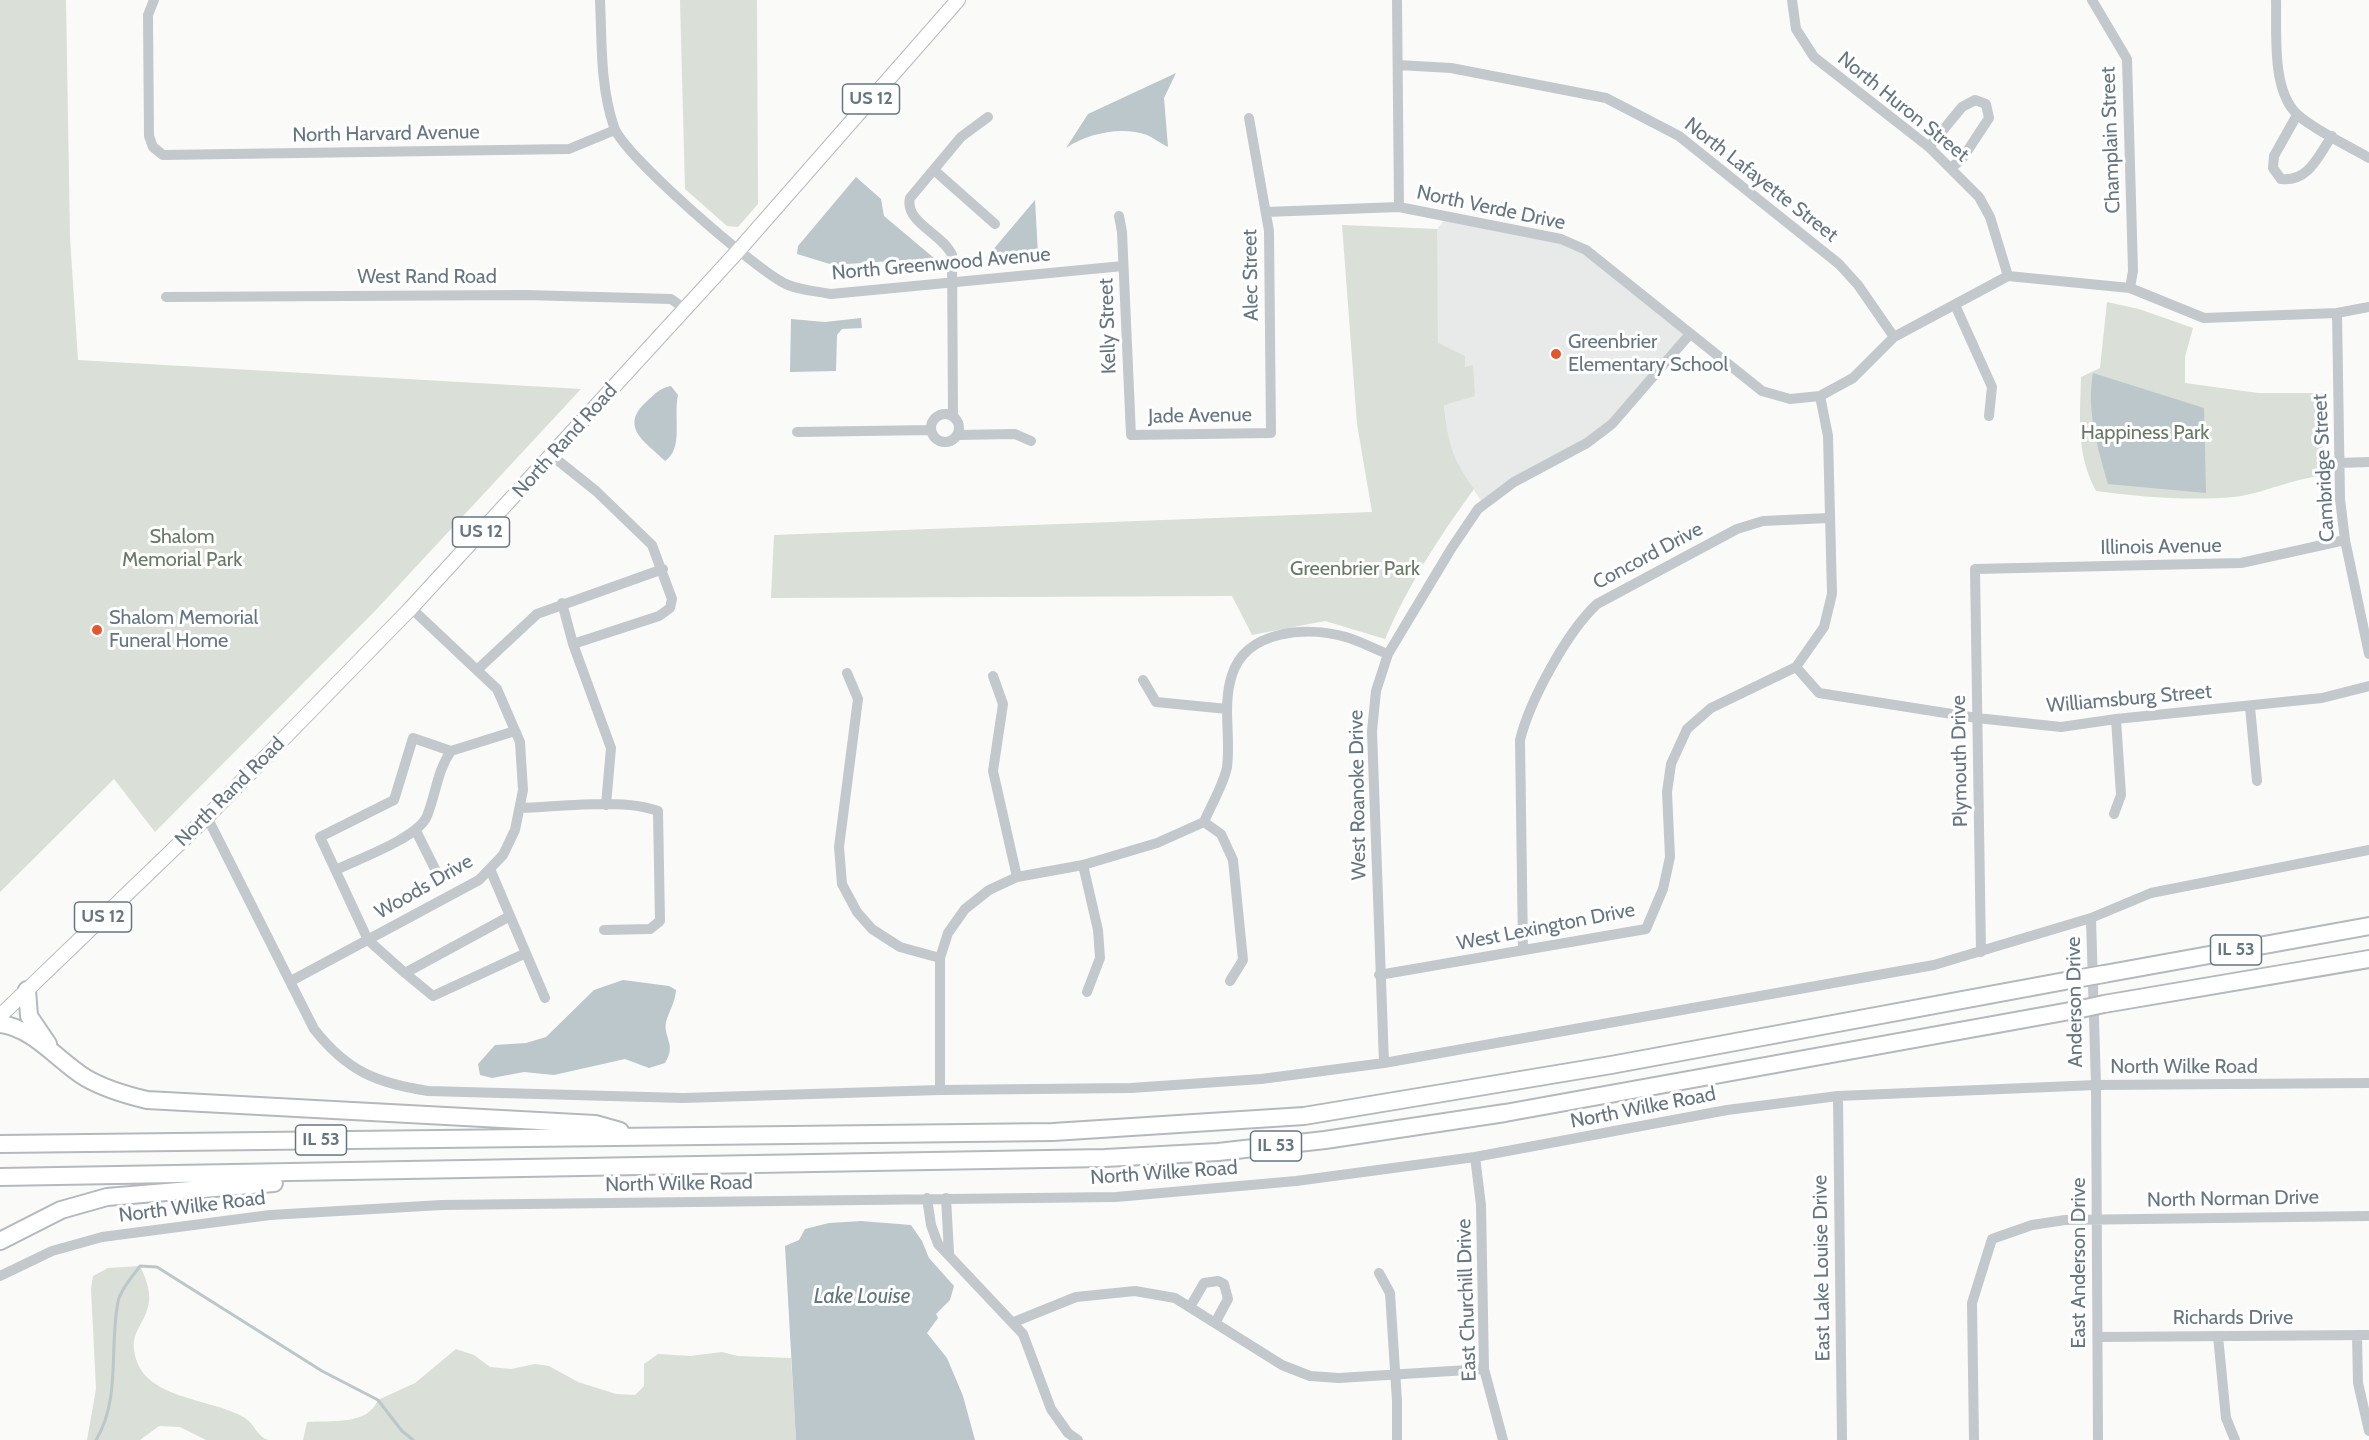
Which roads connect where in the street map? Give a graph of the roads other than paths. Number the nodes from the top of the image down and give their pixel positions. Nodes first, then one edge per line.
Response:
1 (154, 0) edge
2 (600, 0) edge
3 (958, 0) edge
4 (1397, 0) edge
5 (1792, 0) edge
6 (2092, 0) edge
7 (2276, 0) edge
8 (1398, 65) junction
9 (2297, 115) junction
10 (988, 117) dead end
11 (1249, 118) dead end
12 (615, 130) junction
13 (2332, 136) junction
14 (1929, 147) junction
15 (2369, 158) edge
16 (1952, 167) junction
17 (933, 170) junction
18 (1399, 207) junction
19 (1266, 212) junction
20 (1119, 216) dead end
21 (995, 224) dead end
22 (738, 251) junction
23 (1123, 266) junction
24 (2008, 276) junction
25 (954, 283) junction
26 (2130, 288) junction
27 (166, 297) dead end
28 (1955, 305) junction
29 (2369, 307) edge
30 (685, 309) junction
31 (2337, 313) junction
32 (1690, 334) junction
33 (1894, 337) junction
34 (1820, 396) junction
35 (953, 416) junction
36 (1989, 416) dead end
37 (931, 430) junction
38 (797, 432) dead end
39 (1270, 433) joint
40 (957, 435) junction
41 (1131, 435) joint
42 (1031, 441) dead end
43 (551, 455) junction
44 (2369, 462) edge
45 (2338, 463) junction
46 (1829, 518) junction
47 (2345, 540) junction
48 (663, 569) junction
49 (1975, 569) joint
50 (562, 603) junction
51 (411, 608) junction
52 (573, 644) junction
53 (1388, 654) junction
54 (2369, 654) edge
55 (1796, 667) junction
56 (477, 670) junction
57 (847, 674) dead end
58 (993, 676) dead end
59 (1143, 680) dead end
60 (2369, 686) edge
61 (2250, 706) junction
62 (1227, 709) junction
63 (1977, 718) junction
64 (2116, 718) junction
65 (515, 731) junction
66 (451, 751) junction
67 (2257, 781) dead end
68 (606, 805) junction
69 (520, 808) junction
70 (2114, 814) dead end
71 (207, 817) junction
72 (1204, 822) junction
73 (416, 831) junction
74 (2369, 850) edge
75 (1083, 865) junction
76 (490, 869) junction
77 (336, 870) junction
78 (436, 872) dead end
79 (1017, 877) junction
80 (510, 916) junction
81 (2091, 918) junction
82 (2369, 926) edge
83 (604, 930) dead end
84 (368, 940) junction
85 (1523, 950) junction
86 (1982, 952) junction
87 (526, 953) junction
88 (940, 958) junction
89 (2369, 959) edge
90 (405, 973) junction
91 (1379, 975) junction
92 (291, 981) junction
93 (1230, 981) dead end
94 (27, 990) junction
95 (1087, 992) dead end
96 (545, 998) dead end
97 (0, 1016) edge
98 (0, 1024) edge
99 (57, 1054) junction
100 (1384, 1063) junction
101 (2369, 1083) edge
102 (2096, 1085) junction
103 (940, 1089) junction
104 (1838, 1096) junction
105 (642, 1136) junction
106 (0, 1144) edge
107 (1475, 1157) junction
108 (461, 1169) junction
109 (0, 1177) edge
110 (927, 1198) junction
111 (946, 1198) junction
112 (2369, 1216) edge
113 (2097, 1219) junction
114 (0, 1241) edge
115 (949, 1252) junction
116 (1379, 1273) dead end
117 (0, 1276) edge
118 (1190, 1307) junction
119 (1014, 1322) junction
120 (1215, 1323) junction
121 (2357, 1335) junction
122 (2369, 1335) edge
123 (2217, 1336) junction
124 (2098, 1337) junction
125 (1484, 1370) junction
126 (1396, 1374) junction
127 (2369, 1431) edge
128 (1065, 1436) edge
129 (1078, 1440) edge
130 (1396, 1440) edge
131 (1503, 1440) edge
132 (1842, 1440) edge
133 (1974, 1440) edge
134 (2098, 1440) edge
135 (2235, 1440) edge

1 - 12 street, North Harvard Avenue
2 - 12 street
3 - 22 main road, North Rand Road / US 12
4 - 8 street
5 - 14 street, North Huron Street
6 - 26 street, Champlain Street
7 - 9 street
8 - 18 street
8 - 33 street, North Lafayette Street
9 - 13 street
9 - 13 street
10 - 17 street
11 - 19 street, Alec Street
12 - 22 street, North Greenwood Avenue
13 - 15 street
14 - 16 street, North Huron Street
14 - 16 street
16 - 24 street, North Huron Street
17 - 21 street
17 - 25 street
18 - 19 street, North Verde Drive
18 - 32 street, North Verde Drive
19 - 39 street, Alec Street
20 - 23 street, Kelly Street
22 - 25 street, North Greenwood Avenue
22 - 30 main road, North Rand Road / US 12
23 - 25 street, North Greenwood Avenue
23 - 41 street, Kelly Street
24 - 26 street
24 - 28 street, North Verde Drive
25 - 35 street
26 - 31 street
27 - 30 street, West Rand Road
28 - 33 street, North Verde Drive
28 - 36 street
29 - 31 street
30 - 43 main road, North Rand Road / US 12
31 - 45 street, Cambridge Street
32 - 34 street, North Verde Drive
32 - 53 street, West Roanoke Drive
33 - 34 street, North Verde Drive
34 - 46 street, West Lexington Drive
35 - 37 street
35 - 40 street
37 - 38 street
37 - 40 street
39 - 41 street, Jade Avenue
40 - 42 street
43 - 48 street
43 - 51 main road, North Rand Road / US 12
44 - 45 street
45 - 47 street, Cambridge Street
46 - 55 street, West Lexington Drive
46 - 85 street, Concord Drive
47 - 49 street, Illinois Avenue
47 - 54 street, Cambridge Street
48 - 50 street
48 - 52 street
49 - 63 street, Plymouth Drive
50 - 52 street
50 - 56 street
51 - 56 street, Woods Drive
51 - 71 main road, North Rand Road / US 12
52 - 68 street
53 - 62 street
53 - 91 street, West Roanoke Drive
55 - 63 street, Williamsburg Street
55 - 85 street, West Lexington Drive
56 - 65 street, Woods Drive
57 - 88 street
58 - 79 street
59 - 62 street
60 - 61 street, Williamsburg Street
61 - 64 street, Williamsburg Street
61 - 67 street
62 - 72 street
63 - 64 street, Williamsburg Street
63 - 86 street, Plymouth Drive
64 - 70 street
65 - 66 street
65 - 69 street, Woods Drive
66 - 73 street
66 - 77 street
68 - 69 street
68 - 83 street
69 - 76 street, Woods Drive
71 - 92 street
71 - 94 main road, North Rand Road / US 12
72 - 75 street
72 - 93 street
73 - 77 street
73 - 78 street
74 - 81 street
75 - 79 street
75 - 95 street
76 - 80 street
76 - 84 street, Woods Drive
77 - 84 street
79 - 88 street
80 - 87 street
80 - 90 street
81 - 86 street
81 - 102 street, Anderson Drive
82 - 105 highway, IL 53, bridge
84 - 90 street
84 - 92 street, Woods Drive
85 - 91 street, West Lexington Drive
86 - 100 street
87 - 90 street
87 - 96 street
88 - 103 street
89 - 108 highway, IL 53, bridge
91 - 100 street, West Roanoke Drive
92 - 103 street
94 - 97 main road, North Rand Road / US 12
94 - 99 highway
98 - 99 highway
99 - 105 highway
100 - 103 street
101 - 102 street, North Wilke Road
102 - 104 street, North Wilke Road
102 - 113 street, East Anderson Drive
104 - 107 street, North Wilke Road
104 - 132 street, East Lake Louise Drive
105 - 106 highway, IL 53
107 - 111 street, North Wilke Road
107 - 125 street, East Churchill Drive
108 - 109 highway, IL 53
108 - 114 highway
110 - 111 street, North Wilke Road
110 - 115 street
110 - 117 street, North Wilke Road
111 - 115 street
112 - 113 street, North Norman Drive
113 - 124 street, East Anderson Drive
113 - 133 street, North Norman Drive
115 - 119 street
116 - 126 street
118 - 119 street
118 - 120 street
118 - 120 street
119 - 128 street
120 - 126 street
121 - 122 street, Richards Drive
121 - 123 street, Richards Drive
121 - 127 street
123 - 124 street, Richards Drive
123 - 135 street
124 - 134 street, East Anderson Drive
125 - 126 street
125 - 131 street, East Churchill Drive
126 - 130 street
128 - 129 street

